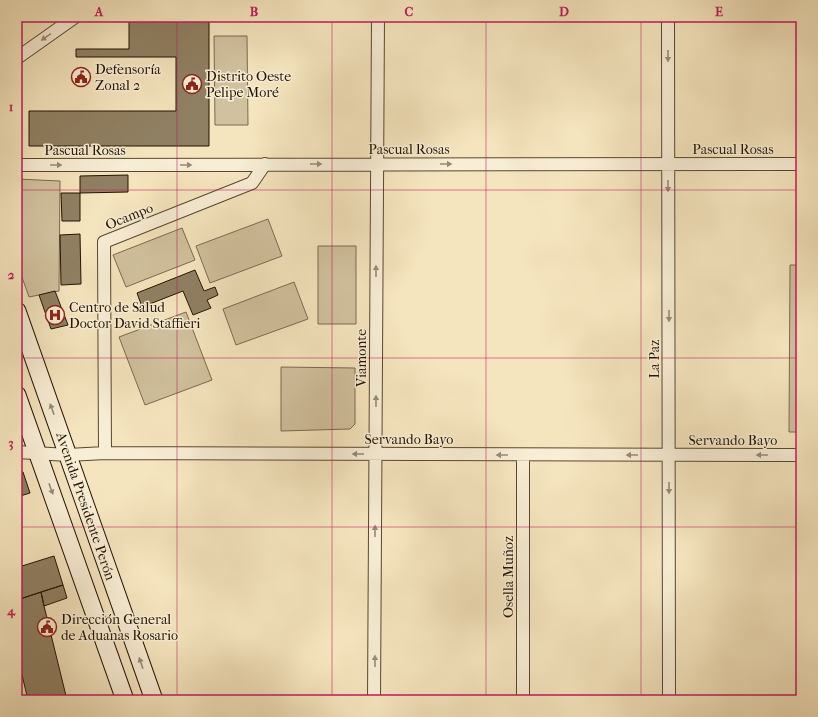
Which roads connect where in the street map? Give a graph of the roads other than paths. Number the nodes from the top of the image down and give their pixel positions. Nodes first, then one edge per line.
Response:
1 (75, 17) edge
2 (378, 17) edge
3 (668, 17) edge
4 (17, 58) edge
5 (265, 164) junction
6 (377, 164) junction
7 (668, 164) junction
8 (801, 164) edge
9 (17, 165) edge
10 (17, 311) edge
11 (17, 396) edge
12 (17, 452) edge
13 (38, 452) junction
14 (105, 453) junction
15 (376, 454) junction
16 (68, 455) junction
17 (523, 455) junction
18 (669, 455) junction
19 (801, 455) edge
20 (125, 700) edge
21 (154, 700) edge
22 (374, 700) edge
23 (523, 700) edge
24 (669, 700) edge

1 -> 4 street
2 - 6 street, Viamonte
3 -> 7 street, La Paz
5 -> 6 street, Pascual Rosas
9 -> 5 street, Pascual Rosas
5 - 14 street, Ocampo
6 -> 7 street, Pascual Rosas
15 -> 6 street, Viamonte
7 - 8 street, Pascual Rosas
7 -> 18 street, La Paz
16 -> 10 main road, Avenida Presidente Perón
11 - 13 main road, Avenida Presidente Perón
12 - 13 street, Servando Bayo
13 - 16 street, Servando Bayo
13 -> 20 main road, Avenida Presidente Perón
15 -> 14 street, Servando Bayo
14 - 16 street, Servando Bayo
17 -> 15 street, Servando Bayo
22 -> 15 street, Viamonte
21 -> 16 main road, Avenida Presidente Perón
18 -> 17 street, Servando Bayo
17 - 23 street, Osella Muñoz
19 -> 18 street, Servando Bayo
18 -> 24 street, La Paz

